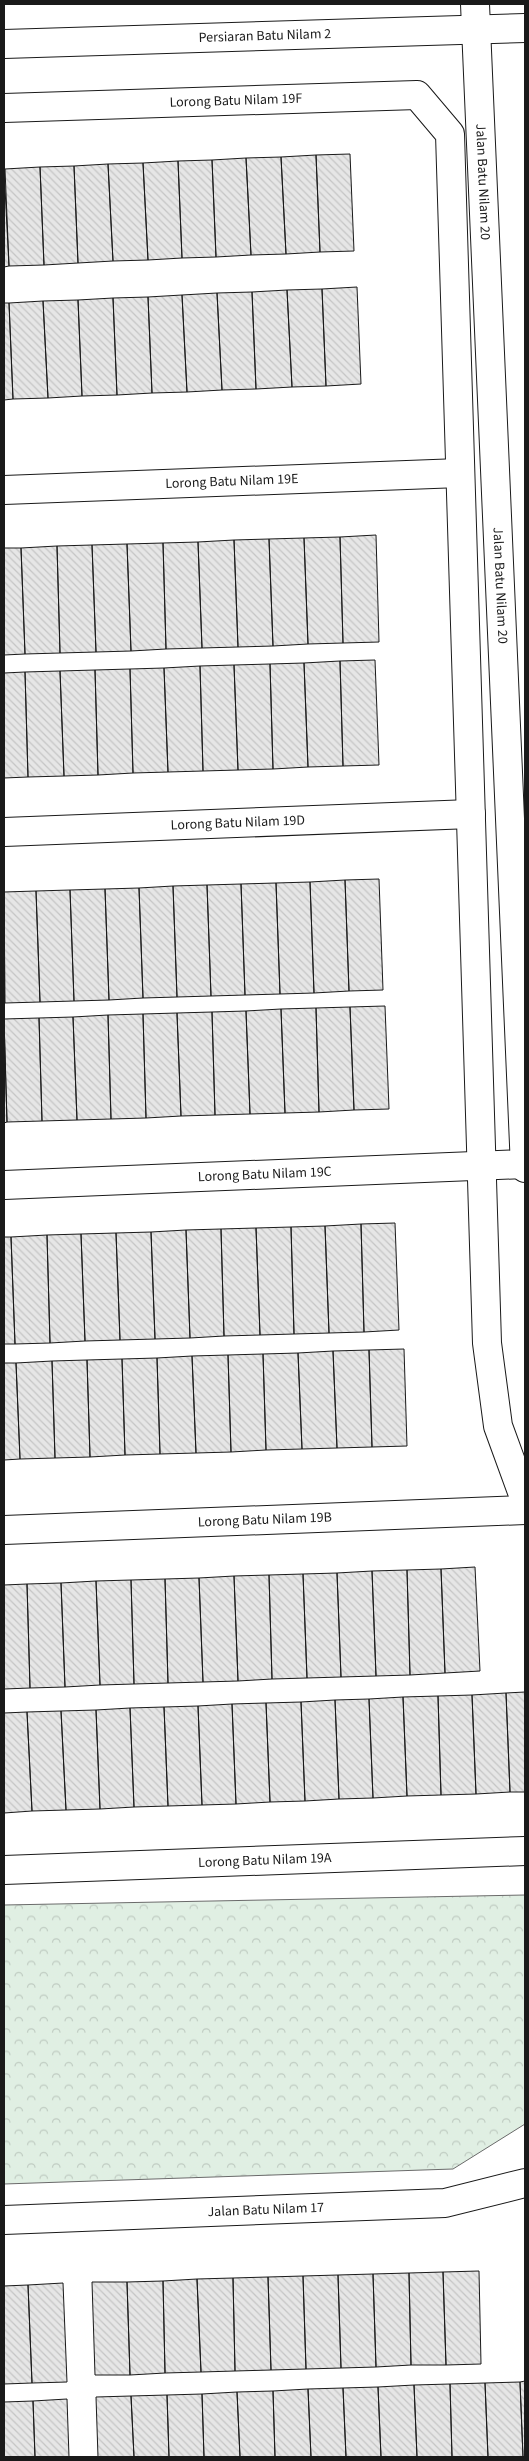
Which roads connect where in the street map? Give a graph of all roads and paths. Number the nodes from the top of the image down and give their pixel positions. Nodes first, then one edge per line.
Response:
1 (475, 16) edge
2 (525, 28) edge
3 (4, 44) edge
4 (4, 108) edge
5 (460, 473) junction
6 (4, 490) edge
7 (471, 814) junction
8 (4, 832) edge
9 (525, 1164) edge
10 (481, 1166) junction
11 (525, 1168) edge
12 (4, 1185) edge
13 (525, 1500) edge
14 (525, 1510) edge
15 (4, 1530) edge
16 (525, 1851) edge
17 (4, 1870) edge
18 (524, 2186) edge
19 (4, 2220) edge

1 - 2 street, Persiaran Batu Nilam 2
1 - 3 street, Persiaran Batu Nilam 2
1 - 9 street, Jalan Batu Nilam 20
4 - 5 street, Lorong Batu Nilam 19F
5 - 6 street, Lorong Batu Nilam 19E
5 - 7 street
7 - 8 street, Lorong Batu Nilam 19D
7 - 10 street
9 - 10 street, Lorong Batu Nilam 19C
9 - 11 street, Jalan Batu Nilam 20
10 - 12 street, Lorong Batu Nilam 19C
10 - 13 street
14 - 15 street, Lorong Batu Nilam 19B
16 - 17 street, Lorong Batu Nilam 19A
18 - 19 street, Jalan Batu Nilam 17

